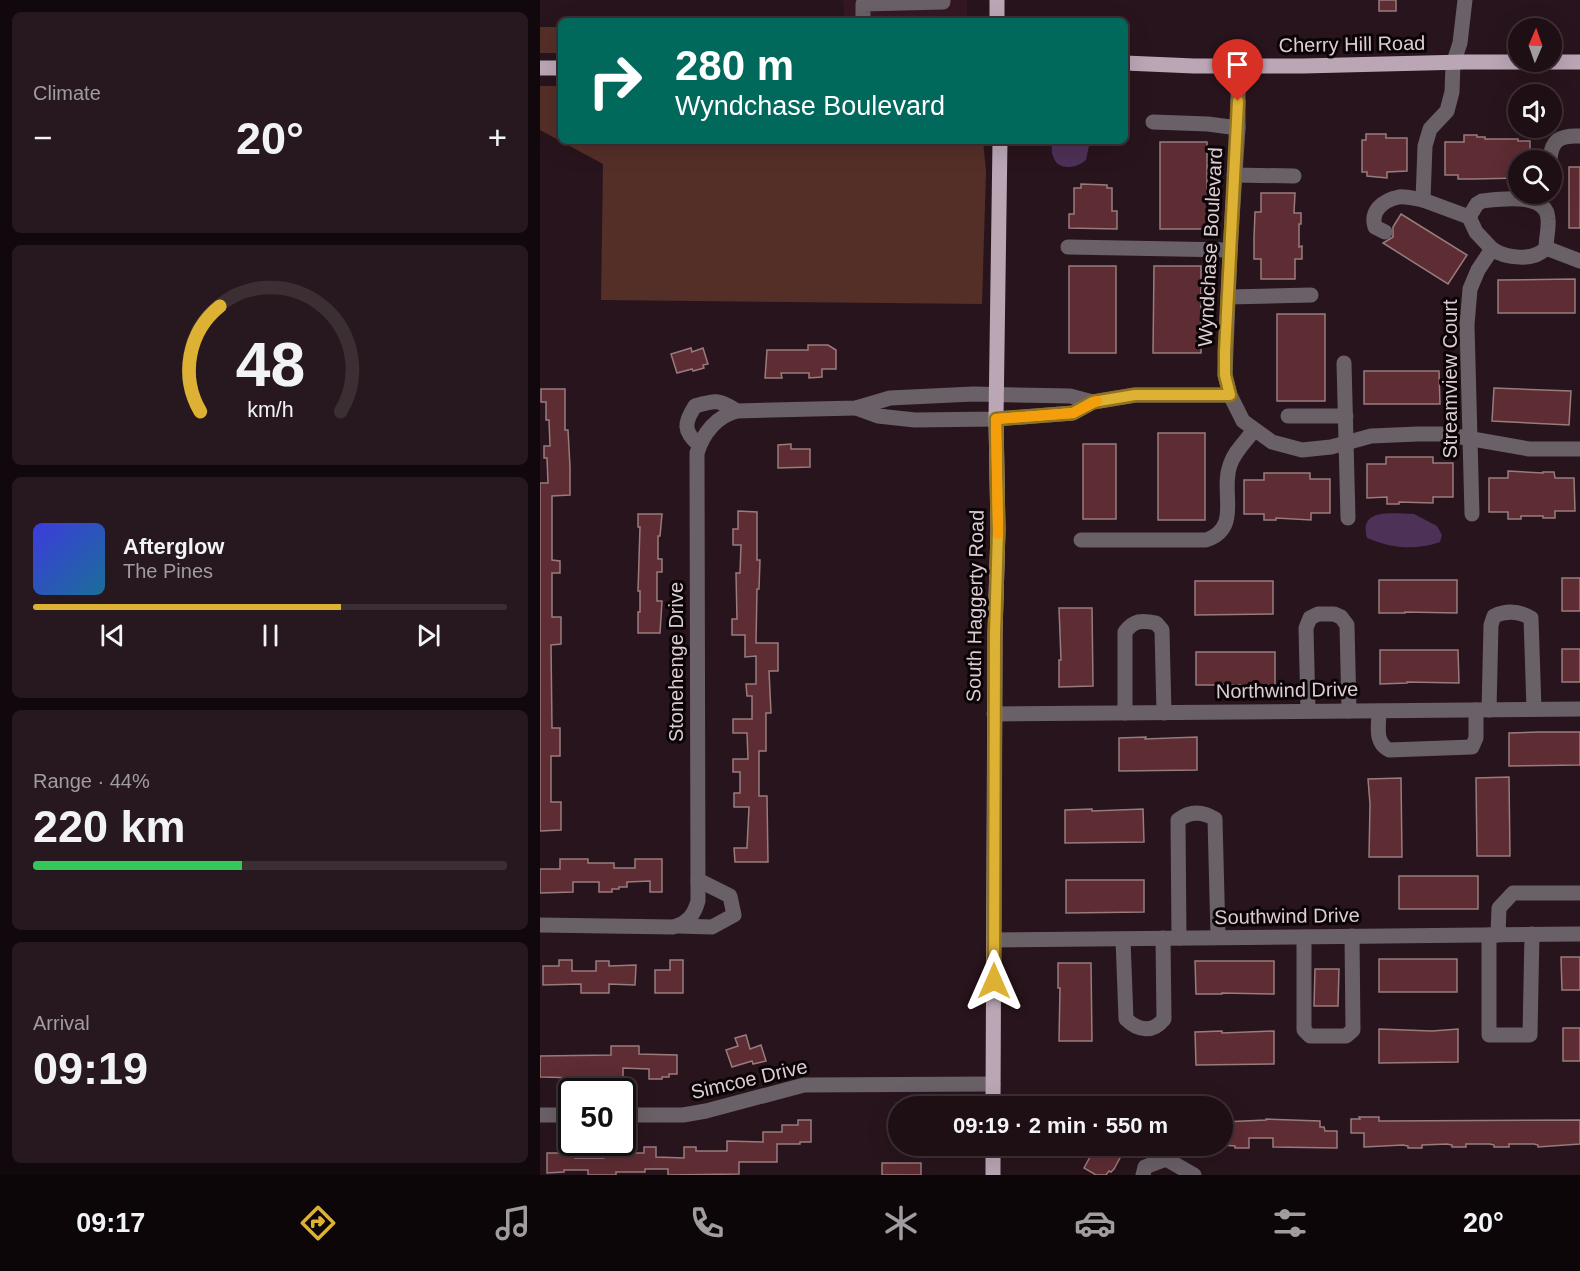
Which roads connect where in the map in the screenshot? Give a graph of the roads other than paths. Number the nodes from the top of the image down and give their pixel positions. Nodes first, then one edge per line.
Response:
1 (943, 0) edge
2 (997, 0) edge
3 (1465, 0) edge
4 (858, 2) edge
5 (862, 18) edge
6 (997, 18) edge
7 (1580, 62) edge
8 (1128, 63) edge
9 (1453, 64) junction
10 (1238, 65) junction
11 (540, 68) edge
12 (558, 68) edge
13 (1153, 122) dead end
14 (1238, 128) junction
15 (1580, 136) edge
16 (1000, 144) edge
17 (1552, 150) edge
18 (1234, 175) junction
19 (1294, 176) dead end
20 (1508, 200) edge
21 (1423, 201) junction
22 (1543, 204) edge
23 (1469, 218) junction
24 (1385, 232) dead end
25 (1068, 247) dead end
26 (1546, 248) junction
27 (1492, 249) junction
28 (1230, 250) junction
29 (1580, 261) edge
30 (1311, 295) dead end
31 (1228, 297) junction
32 (1344, 363) dead end
33 (997, 395) junction
34 (1230, 395) junction
35 (1093, 402) junction
36 (856, 408) junction
37 (736, 411) junction
38 (1288, 416) dead end
39 (1346, 416) junction
40 (996, 419) junction
41 (1254, 430) junction
42 (1471, 439) junction
43 (1348, 443) junction
44 (699, 446) junction
45 (1580, 449) edge
46 (1472, 514) dead end
47 (1348, 518) dead end
48 (1081, 540) dead end
49 (1534, 709) junction
50 (1580, 709) edge
51 (1482, 710) junction
52 (1308, 711) junction
53 (1349, 711) junction
54 (1379, 711) junction
55 (1164, 712) junction
56 (1125, 713) junction
57 (994, 714) junction
58 (698, 880) junction
59 (1580, 893) edge
60 (540, 925) edge
61 (678, 926) junction
62 (1532, 934) junction
63 (1580, 934) edge
64 (1493, 935) junction
65 (1352, 936) junction
66 (1304, 937) junction
67 (1163, 938) junction
68 (1179, 938) junction
69 (1218, 938) junction
70 (1123, 939) junction
71 (994, 940) junction
72 (993, 1084) junction
73 (993, 1096) edge
74 (540, 1115) edge
75 (558, 1115) edge
76 (636, 1115) edge
77 (993, 1156) edge
78 (993, 1175) edge
79 (1143, 1175) edge
80 (1194, 1175) edge

1 - 4 street
2 - 6 main road
3 - 9 street
4 - 5 street
7 - 9 main road, Cherry Hill Road
8 - 10 main road, Cherry Hill Road
9 - 10 main road, Cherry Hill Road
9 - 21 street
10 - 14 street, Wyndchase Boulevard
11 - 12 main road
13 - 14 street
14 - 18 street, Wyndchase Boulevard
15 - 17 street
16 - 33 main road, South Haggerty Road
18 - 19 street
18 - 28 street, Wyndchase Boulevard
20 - 23 street
21 - 23 street
21 - 24 street
22 - 26 street
23 - 27 street
25 - 28 street
26 - 27 street
26 - 29 street
27 - 42 street, Streamview Court
28 - 31 street, Wyndchase Boulevard
30 - 31 street
31 - 34 street, Wyndchase Boulevard
32 - 39 street
33 - 35 street
33 - 36 street, Stonehenge Drive
33 - 40 main road, South Haggerty Road
34 - 35 street
34 - 41 street, Wyndchase Boulevard
35 - 40 street
36 - 37 street, Stonehenge Drive
36 - 40 street, Stonehenge Drive
37 - 44 street
37 - 44 street, Stonehenge Drive
38 - 39 street
39 - 43 street
40 - 57 main road, South Haggerty Road
41 - 43 street, Wyndchase Boulevard
41 - 48 street
42 - 43 street, Wyndchase Boulevard
42 - 45 street, Wyndchase Boulevard
42 - 46 street, Streamview Court
43 - 47 street
44 - 58 street, Stonehenge Drive
49 - 50 street, Northwind Drive
49 - 51 street, Northwind Drive
49 - 51 street
51 - 54 street, Northwind Drive
51 - 54 street
52 - 53 street, Northwind Drive
52 - 53 street
52 - 55 street, Northwind Drive
53 - 54 street, Northwind Drive
55 - 56 street, Northwind Drive
55 - 56 street
56 - 57 street, Northwind Drive
57 - 71 main road, South Haggerty Road
58 - 61 street, Stonehenge Drive
58 - 61 street
59 - 64 street
60 - 61 street
62 - 63 street, Southwind Drive
62 - 64 street, Southwind Drive
62 - 64 street
64 - 65 street, Southwind Drive
65 - 66 street, Southwind Drive
65 - 66 street
66 - 69 street, Southwind Drive
67 - 68 street, Southwind Drive
67 - 70 street, Southwind Drive
67 - 70 street
68 - 69 street, Southwind Drive
68 - 69 street
70 - 71 street, Southwind Drive
71 - 72 main road, South Haggerty Road
72 - 73 main road, South Haggerty Road
72 - 76 street, Simcoe Drive
74 - 75 street
77 - 78 main road
79 - 80 street

